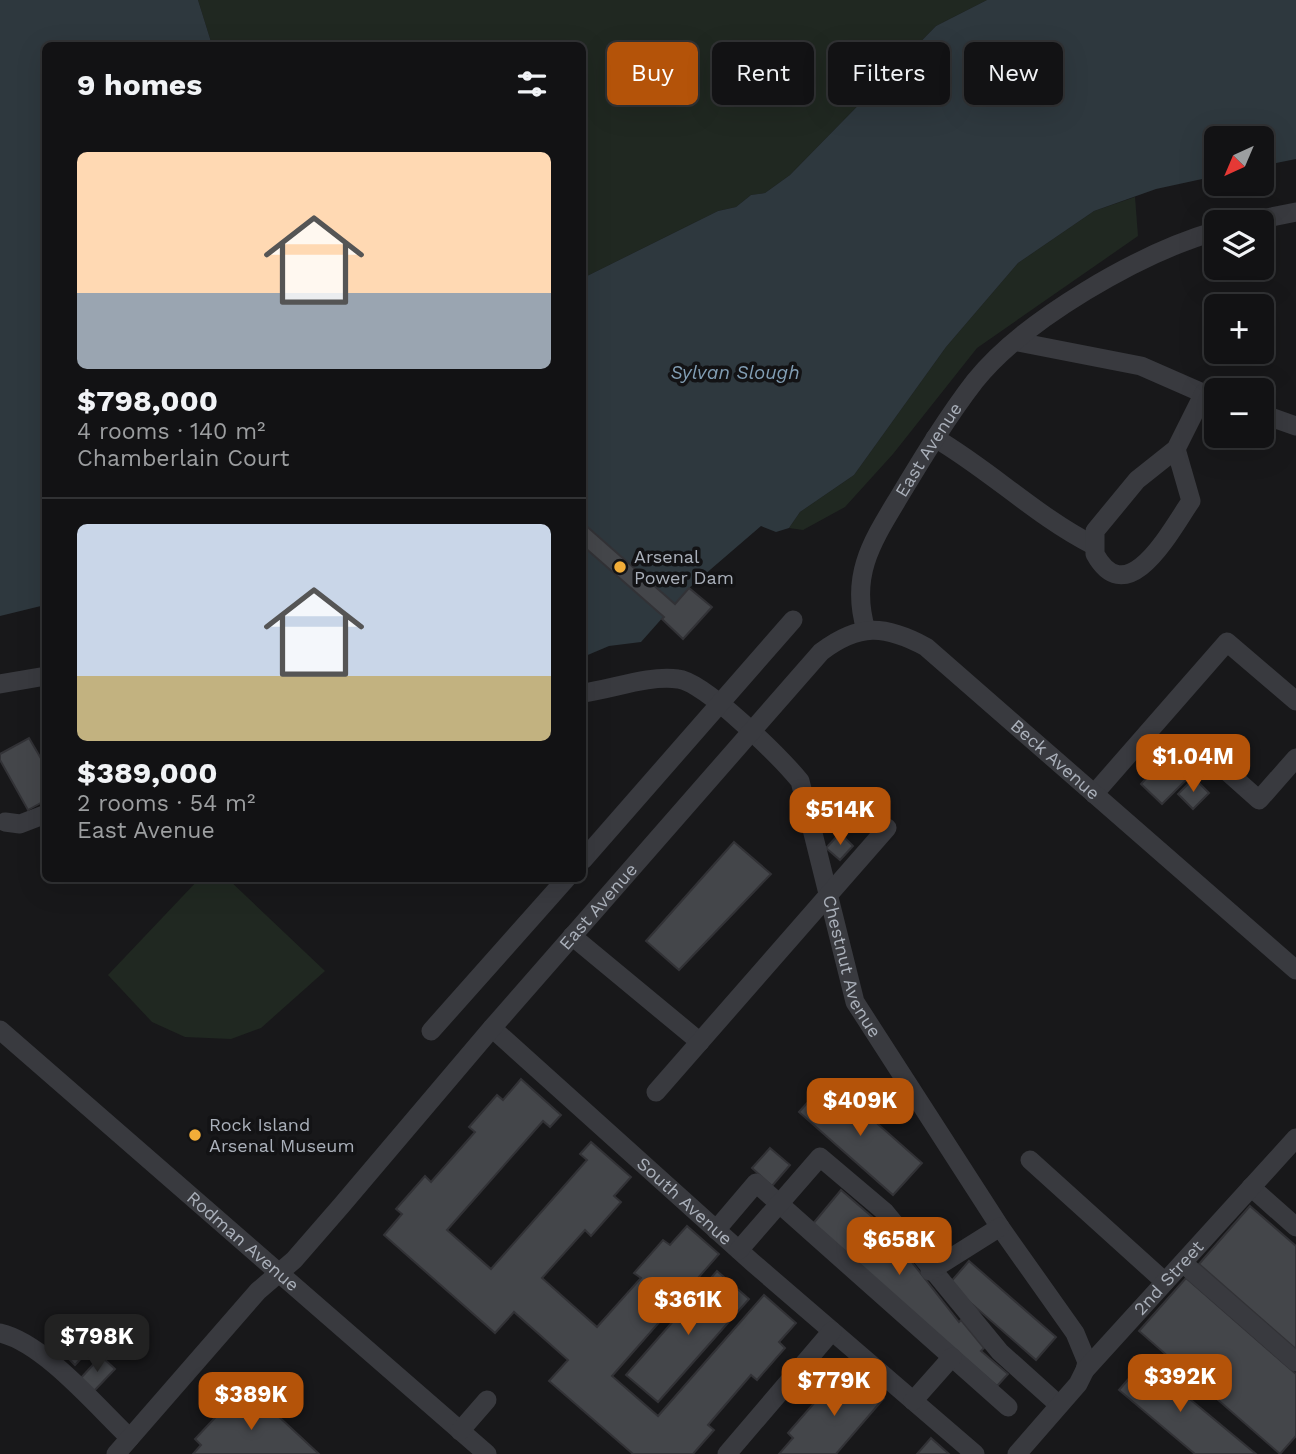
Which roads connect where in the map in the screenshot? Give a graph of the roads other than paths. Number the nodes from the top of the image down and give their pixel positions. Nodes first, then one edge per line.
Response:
1 (1296, 212) edge
2 (1274, 216) edge
3 (1204, 235) edge
4 (1018, 342) junction
5 (1204, 393) edge
6 (1204, 406) edge
7 (1274, 418) edge
8 (1296, 426) edge
9 (935, 438) junction
10 (1177, 449) junction
11 (1093, 545) junction
12 (793, 620) dead end
13 (866, 630) junction
14 (42, 677) edge
15 (0, 684) edge
16 (586, 693) edge
17 (1296, 701) edge
18 (720, 705) junction
19 (750, 733) junction
20 (1296, 758) edge
21 (1222, 767) dead end
22 (1094, 794) junction
23 (42, 816) edge
24 (5, 822) dead end
25 (887, 828) dead end
26 (586, 857) edge
27 (562, 882) edge
28 (827, 897) junction
29 (572, 936) junction
30 (1296, 970) edge
31 (492, 1028) junction
32 (0, 1030) edge
33 (431, 1031) dead end
34 (700, 1042) junction
35 (656, 1092) dead end
36 (1296, 1138) edge
37 (1030, 1160) dead end
38 (1251, 1188) junction
39 (780, 1203) junction
40 (1000, 1227) junction
41 (1296, 1227) edge
42 (716, 1230) junction
43 (739, 1250) junction
44 (1183, 1263) junction
45 (930, 1270) junction
46 (278, 1272) junction
47 (1166, 1282) junction
48 (832, 1331) junction
49 (0, 1333) edge
50 (952, 1357) junction
51 (1296, 1362) edge
52 (1085, 1370) junction
53 (487, 1400) dead end
54 (913, 1401) junction
55 (1059, 1405) junction
56 (1009, 1407) dead end
57 (460, 1431) junction
58 (130, 1438) junction
59 (116, 1454) edge
60 (487, 1454) edge
61 (727, 1454) edge
62 (975, 1454) edge
63 (1017, 1454) edge

1 - 2 street
3 - 4 street, East Avenue
4 - 5 street
4 - 9 street, East Avenue
6 - 10 street
7 - 8 street
9 - 11 street
9 - 13 street, East Avenue
10 - 11 street
10 - 11 street
12 - 18 street
13 - 19 street, East Avenue
13 - 22 street, Beck Avenue
14 - 15 street
16 - 18 street, Chestnut Avenue
17 - 22 street
18 - 19 street, Chestnut Avenue
18 - 26 street
19 - 28 street, Chestnut Avenue
19 - 29 street, East Avenue
20 - 21 street
22 - 30 street, Beck Avenue
23 - 24 street
25 - 28 street
27 - 33 street
28 - 34 street
28 - 40 street, Chestnut Avenue
29 - 31 street, East Avenue
29 - 34 street
31 - 42 street, South Avenue
31 - 46 street, East Avenue
32 - 46 street, Rodman Avenue
34 - 35 street
36 - 38 street, 2nd Street
37 - 47 street
38 - 41 street
38 - 44 street, 2nd Street
39 - 42 street
39 - 43 street
39 - 45 street
39 - 50 street
40 - 45 street
40 - 52 street, Chestnut Avenue
42 - 43 street, South Avenue
43 - 48 street, South Avenue
44 - 47 street, 2nd Street
44 - 51 street
45 - 55 street
46 - 57 street, Rodman Avenue
46 - 58 street, East Avenue
47 - 52 street, 2nd Street
48 - 54 street, South Avenue
48 - 61 street
49 - 58 street
50 - 54 street
50 - 56 street
52 - 55 street, 2nd Street
53 - 57 street
54 - 62 street, South Avenue
55 - 63 street, 2nd Street
57 - 60 street, Rodman Avenue
58 - 59 street, East Avenue

